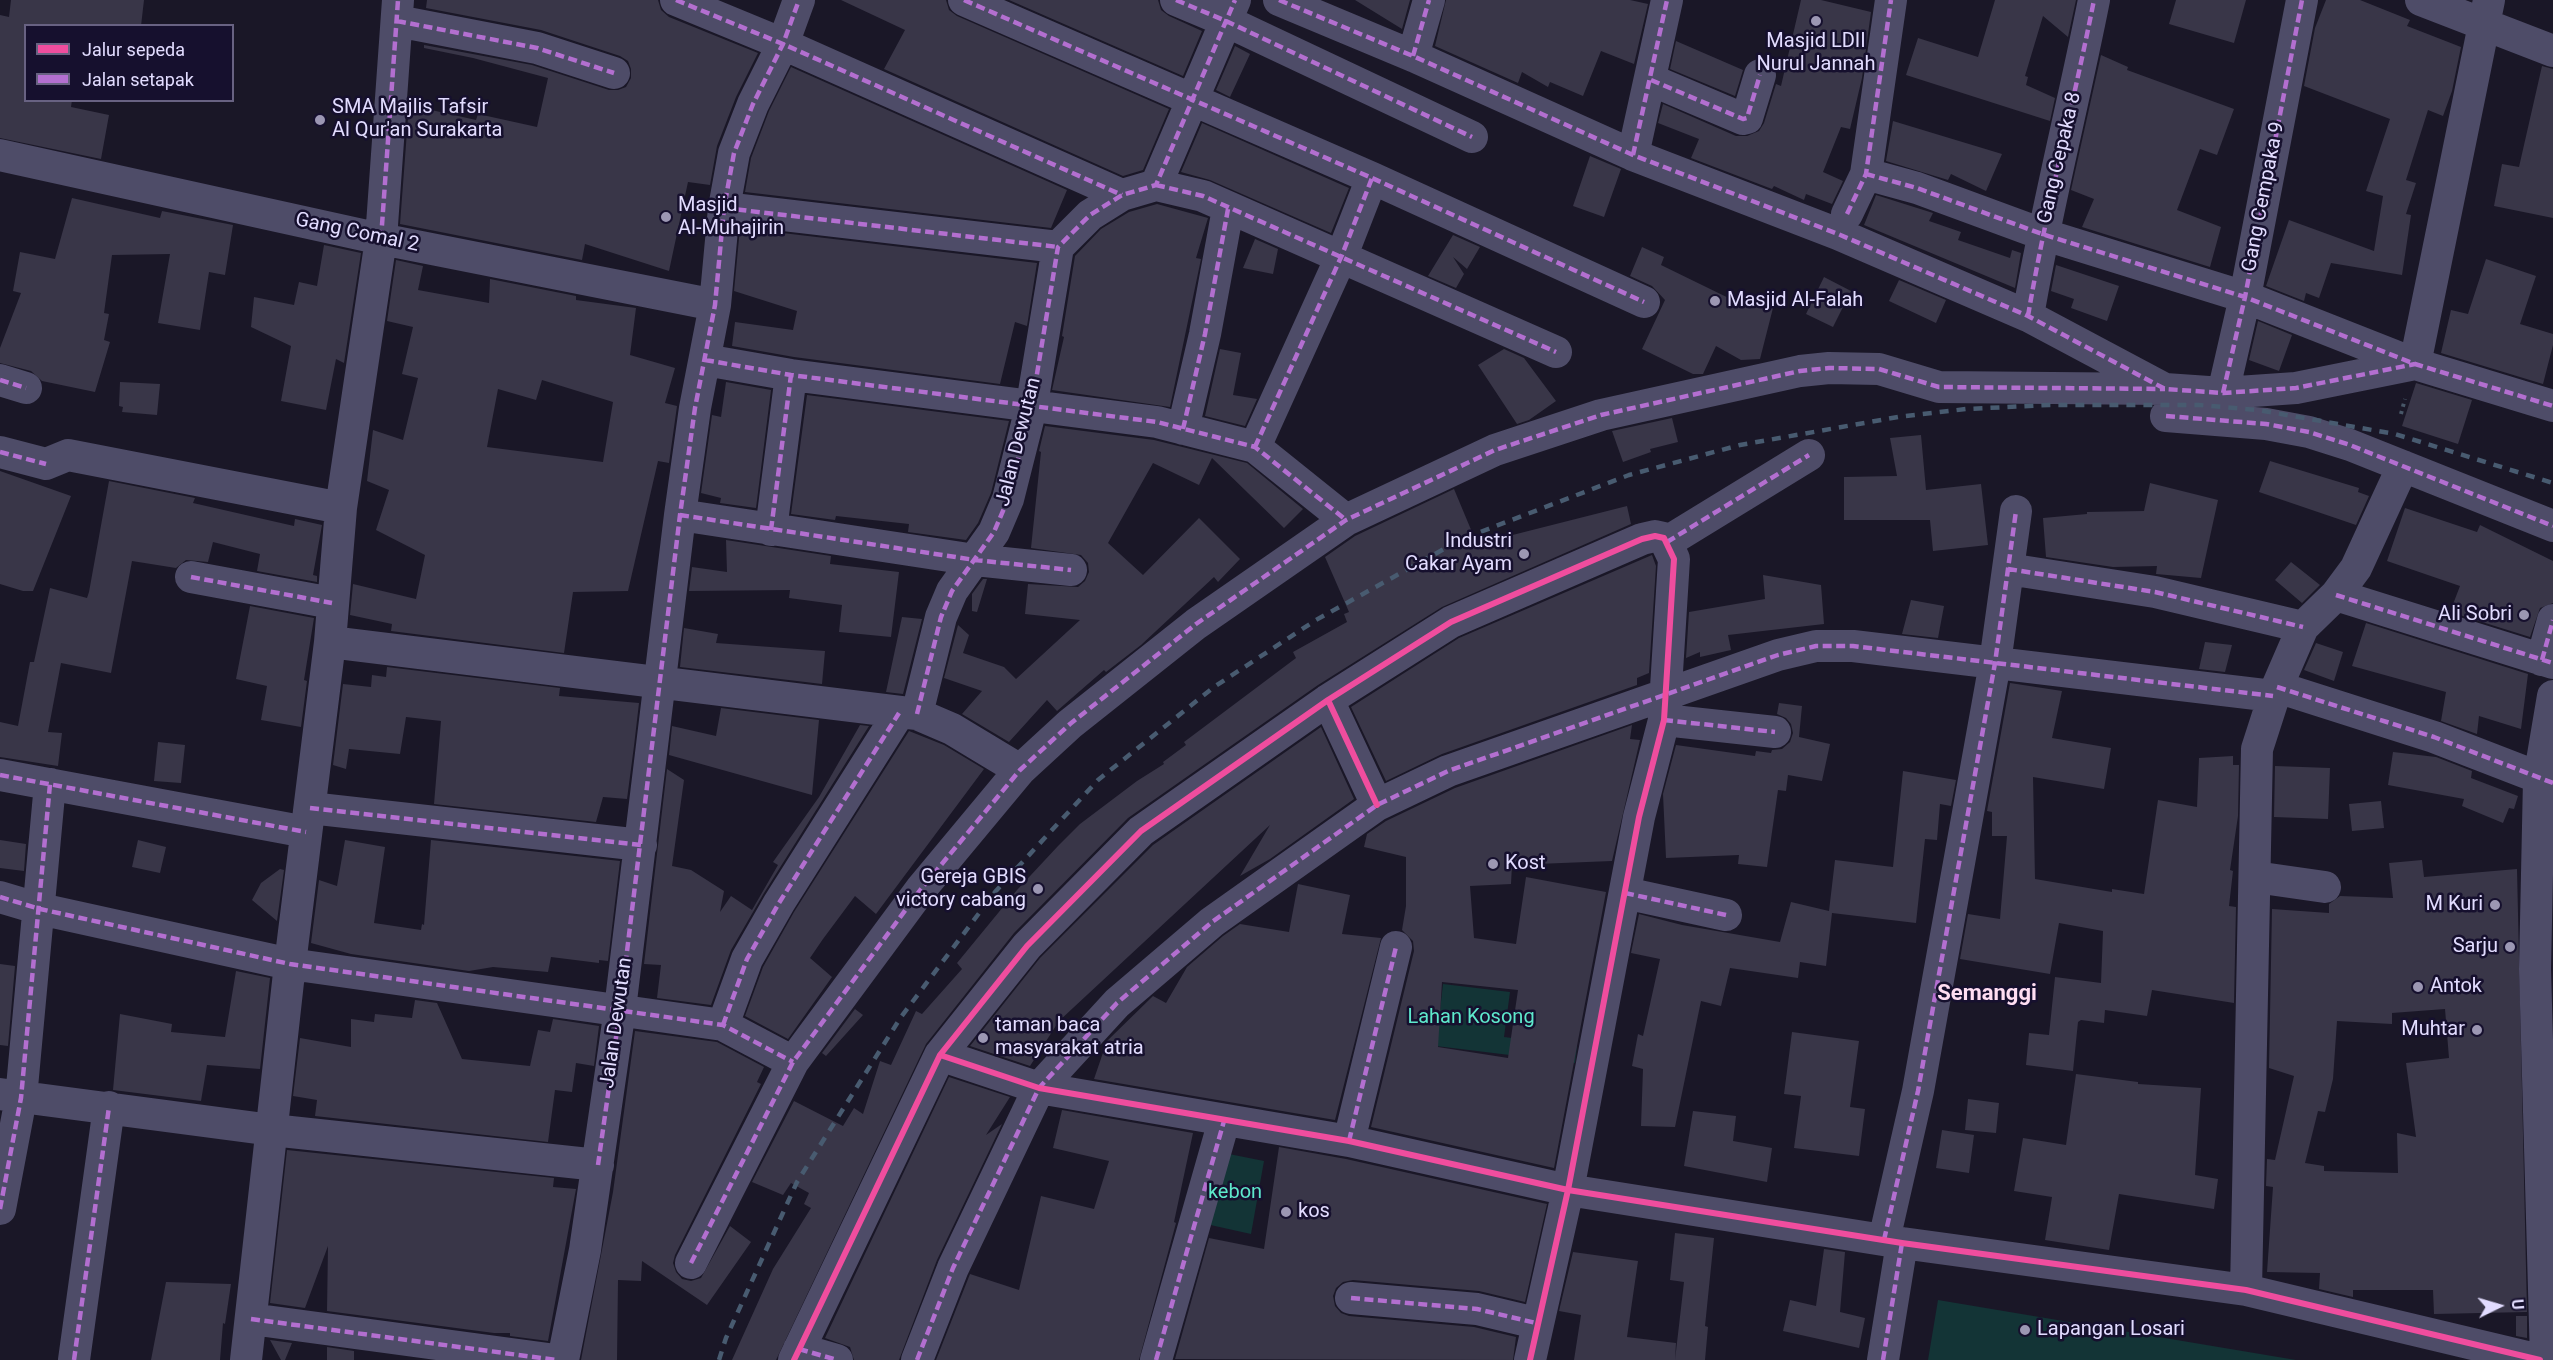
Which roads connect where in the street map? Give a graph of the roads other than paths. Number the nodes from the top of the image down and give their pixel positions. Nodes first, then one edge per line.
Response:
1 (676, 0) edge
2 (799, 0) edge
3 (964, 0) edge
4 (1176, 0) edge
5 (1279, 0) edge
6 (1429, 0) edge
7 (1667, 0) edge
8 (1891, 0) edge
9 (2094, 0) edge
10 (2302, 0) edge
11 (2421, 0) edge
12 (397, 10) edge
13 (1231, 10) edge
14 (2486, 12) edge
15 (783, 44) junction
16 (2553, 51) edge
17 (1413, 56) junction
18 (614, 73) dead end
19 (1761, 75) dead end
20 (1651, 80) junction
21 (1193, 99) junction
22 (1472, 137) dead end
23 (0, 155) edge
24 (1633, 155) junction
25 (1866, 174) junction
26 (1372, 178) junction
27 (1156, 185) junction
28 (1122, 195) junction
29 (724, 208) junction
30 (1228, 209) junction
31 (1847, 214) dead end
32 (2042, 234) junction
33 (381, 239) junction
34 (1058, 247) junction
35 (1341, 255) junction
36 (2245, 297) junction
37 (1644, 302) dead end
38 (715, 305) junction
39 (2028, 316) junction
40 (1556, 352) dead end
41 (705, 360) junction
42 (2415, 364) junction
43 (790, 375) junction
44 (2223, 393) junction
45 (2165, 403) junction
46 (1032, 404) junction
47 (2553, 406) edge
48 (1183, 429) junction
49 (1255, 447) junction
50 (0, 452) edge
51 (1809, 455) dead end
52 (2403, 466) junction
53 (342, 508) junction
54 (2016, 511) dead end
55 (680, 515) junction
56 (1346, 520) junction
57 (2553, 526) edge
58 (771, 530) junction
59 (1667, 542) junction
60 (975, 560) junction
61 (2008, 569) junction
62 (1071, 570) dead end
63 (191, 577) dead end
64 (2336, 595) junction
65 (332, 603) junction
66 (2553, 620) edge
67 (2303, 627) junction
68 (330, 642) junction
69 (2548, 661) edge
70 (1995, 663) junction
71 (658, 684) junction
72 (2275, 692) junction
73 (2553, 696) edge
74 (1328, 699) junction
75 (1664, 708) junction
76 (908, 714) junction
77 (1775, 732) dead end
78 (1020, 770) junction
79 (0, 776) edge
80 (2546, 781) edge
81 (50, 784) junction
82 (1377, 805) junction
83 (308, 820) junction
84 (641, 845) junction
85 (2255, 877) junction
86 (2325, 887) dead end
87 (1626, 893) junction
88 (0, 897) edge
89 (40, 909) junction
90 (1726, 915) dead end
91 (1396, 946) dead end
92 (290, 964) junction
93 (620, 1009) junction
94 (723, 1025) junction
95 (940, 1055) junction
96 (792, 1062) junction
97 (1039, 1088) junction
98 (10, 1096) edge
99 (109, 1107) junction
100 (1224, 1121) junction
101 (272, 1130) junction
102 (1349, 1142) junction
103 (598, 1164) junction
104 (1568, 1190) junction
105 (0, 1209) edge
106 (1893, 1242) junction
107 (691, 1263) dead end
108 (2246, 1290) junction
109 (1351, 1298) dead end
110 (251, 1319) junction
111 (1536, 1323) junction
112 (796, 1355) edge
113 (74, 1360) edge
114 (246, 1360) edge
115 (556, 1360) edge
116 (563, 1360) edge
117 (837, 1360) edge
118 (917, 1360) edge
119 (1156, 1360) edge
120 (1530, 1360) edge
121 (1883, 1360) edge
122 (2540, 1360) edge
123 (2546, 1360) edge

1 - 15 street
2 - 15 street, Jalan Dewutan
3 - 21 street
4 - 13 street
5 - 17 street
6 - 17 street
7 - 20 street
8 - 25 street
9 - 32 street, Gang Cepaka 8
10 - 36 street, Gang Cempaka 9
11 - 14 street
12 - 18 street
12 - 33 street
13 - 21 street
13 - 22 street
14 - 16 street
14 - 42 street
15 - 28 street
15 - 29 street, Jalan Dewutan
17 - 24 street
19 - 20 street
20 - 24 street
21 - 26 street
21 - 27 street
23 - 33 street, Gang Comal 2
24 - 39 street
25 - 31 street
25 - 32 street
26 - 35 street
26 - 37 street
27 - 28 street
27 - 30 street
28 - 34 street
29 - 34 street
29 - 38 street, Jalan Dewutan
30 - 35 street
30 - 48 street
32 - 36 street
32 - 39 street, Gang Cepaka 8
33 - 38 street, Gang Comal 2
33 - 53 street
34 - 46 street, Jalan Dewutan
35 - 40 street
35 - 49 street
36 - 42 street
36 - 44 street, Gang Cempaka 9
38 - 41 street, Jalan Dewutan
39 - 45 street
41 - 43 street
41 - 55 street, Jalan Dewutan
42 - 44 street
42 - 47 street
43 - 46 street
43 - 58 street
44 - 45 street
45 - 52 street
45 - 56 street
46 - 48 street
46 - 60 street, Jalan Dewutan
48 - 49 street
49 - 56 street
50 - 53 street
51 - 59 street
52 - 57 street
52 - 64 street
53 - 65 street
54 - 61 street
55 - 58 street
55 - 71 street, Jalan Dewutan
56 - 78 street
58 - 60 street
59 - 74 street
59 - 75 street
60 - 62 street
60 - 76 street, Jalan Dewutan
61 - 67 street
61 - 70 street
63 - 65 street
64 - 67 street
64 - 69 street
65 - 68 street
66 - 69 street
67 - 72 street
68 - 71 street
68 - 83 street
70 - 72 street
70 - 75 street
70 - 106 street
71 - 76 street
71 - 84 street, Jalan Dewutan
72 - 80 street
72 - 85 street
73 - 80 street
74 - 82 street
74 - 95 street
75 - 77 street
75 - 82 street
75 - 87 street
76 - 78 street
76 - 94 street, Jalan Dewutan
78 - 96 street
79 - 81 street
80 - 123 street
81 - 83 street
81 - 89 street
82 - 97 street
83 - 84 street
83 - 92 street
84 - 93 street, Jalan Dewutan
85 - 86 street
85 - 108 street
87 - 90 street
87 - 104 street
88 - 89 street
89 - 92 street
89 - 98 street
91 - 102 street
92 - 93 street
92 - 101 street
93 - 94 street
93 - 103 street, Jalan Dewutan
94 - 96 street
95 - 97 street
95 - 112 street
96 - 107 street
97 - 100 street
97 - 118 street
98 - 99 street
98 - 105 street
99 - 101 street
99 - 113 street
100 - 102 street
100 - 119 street
101 - 103 street
101 - 110 street
102 - 104 street
103 - 116 street, Jalan Dewutan
104 - 106 street
104 - 111 street
106 - 108 street
106 - 121 street
108 - 122 street
109 - 111 street
110 - 114 street
110 - 115 street
111 - 120 street
112 - 117 street

